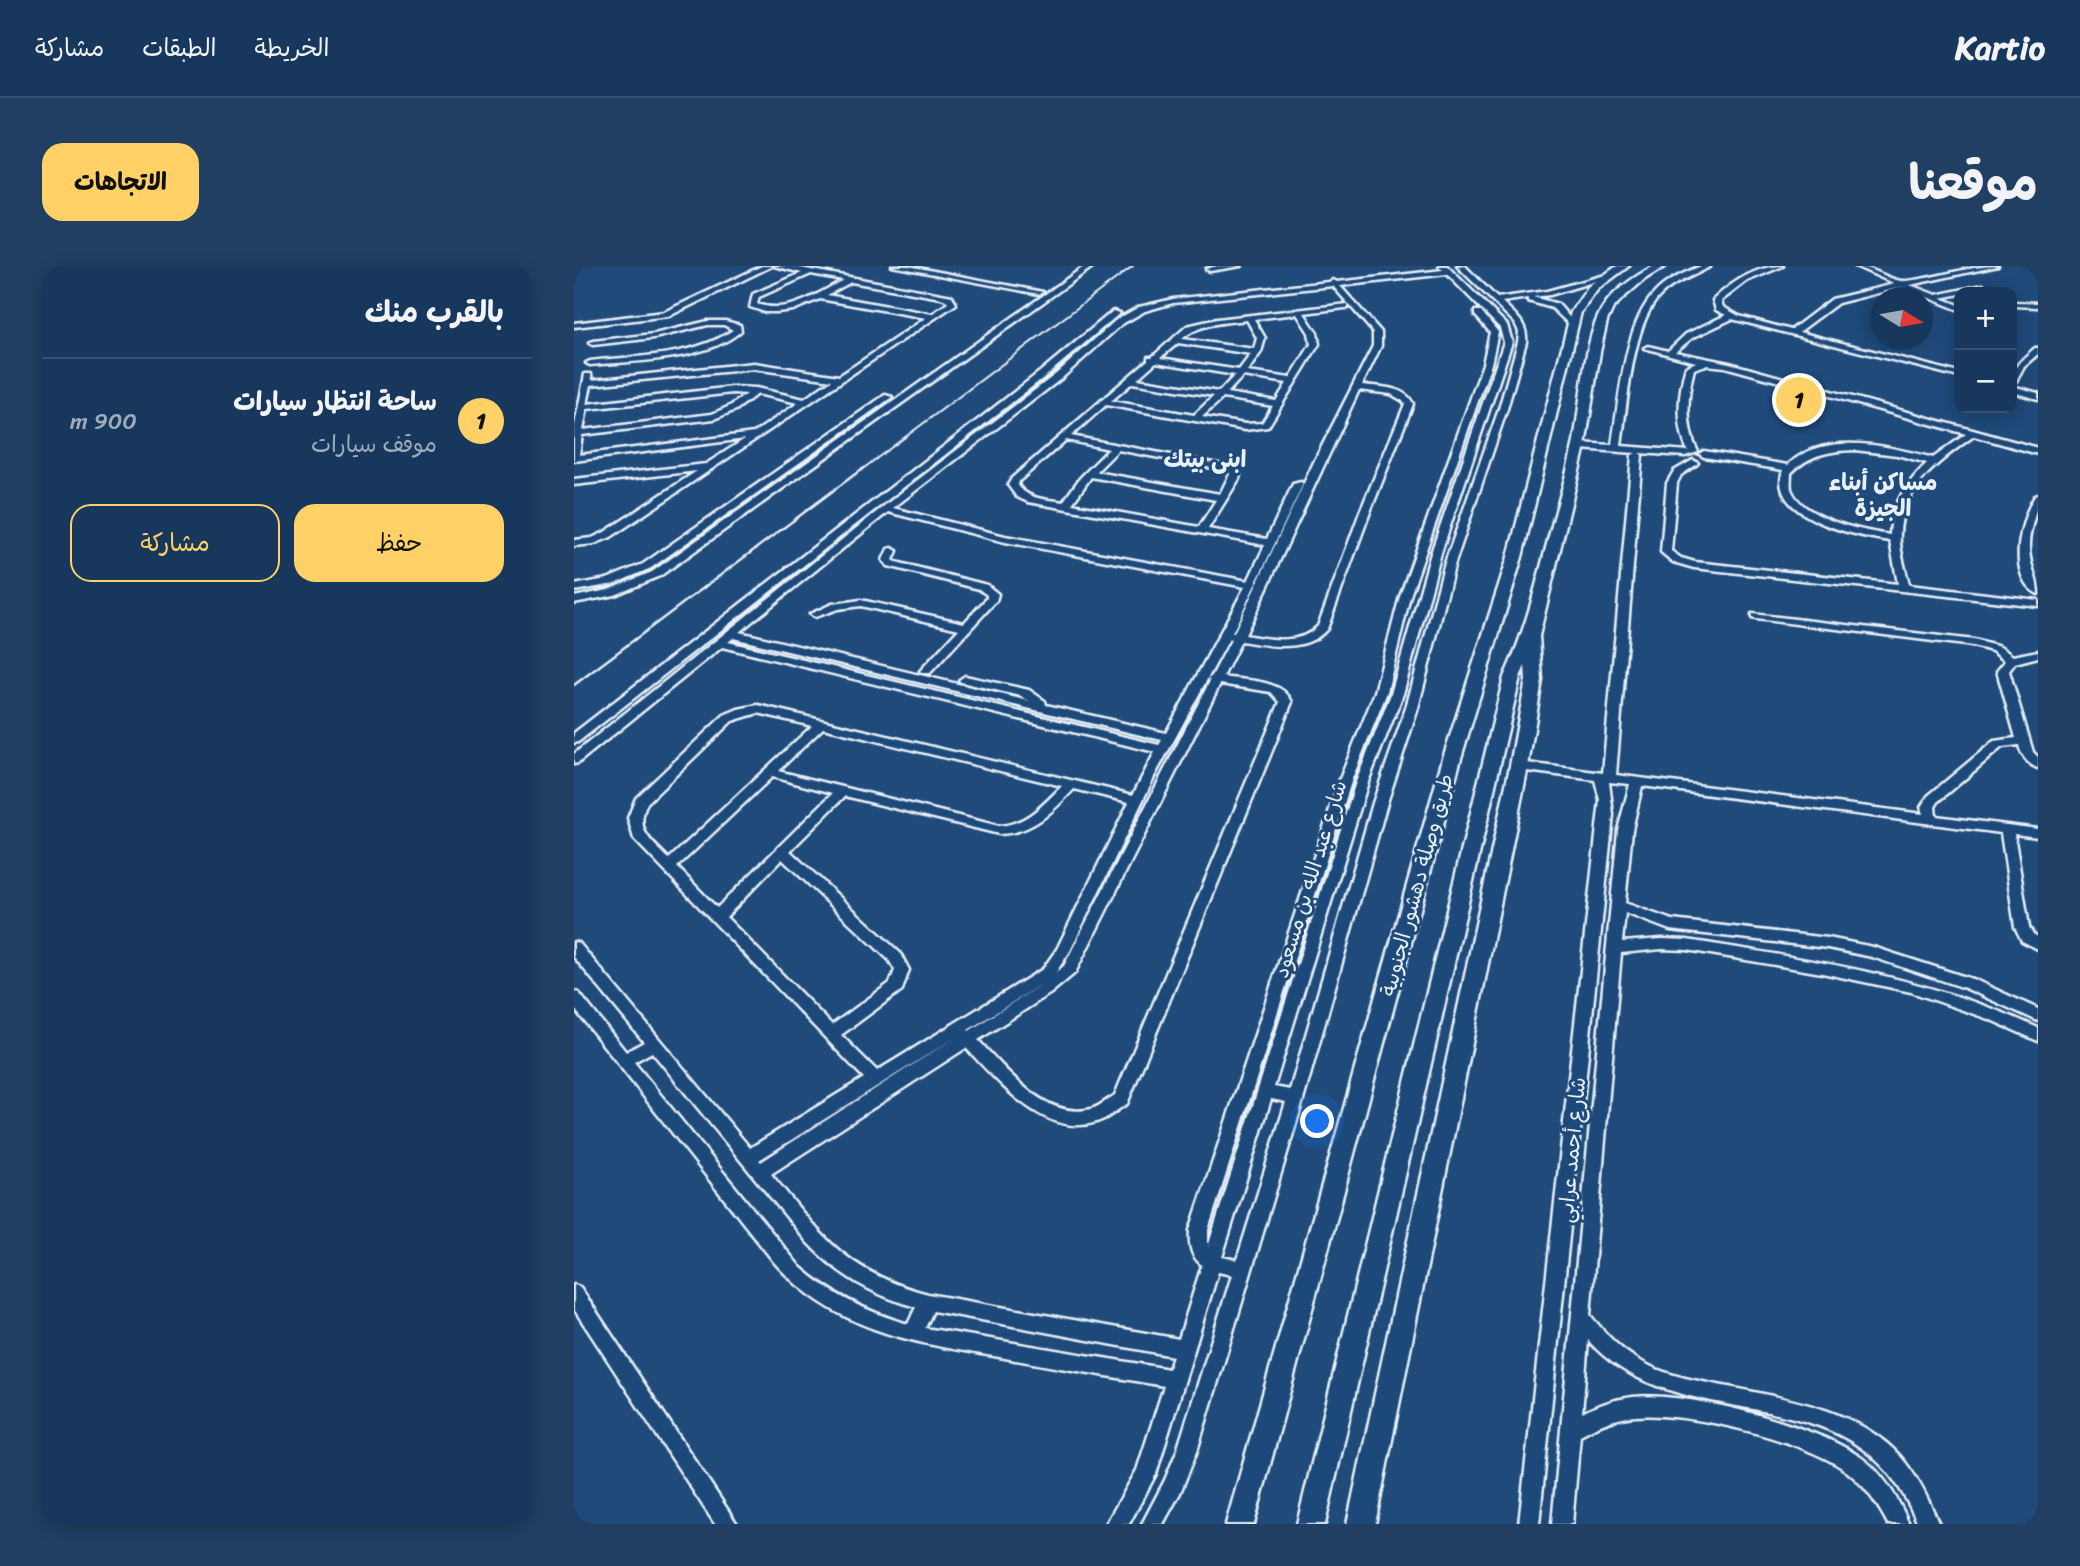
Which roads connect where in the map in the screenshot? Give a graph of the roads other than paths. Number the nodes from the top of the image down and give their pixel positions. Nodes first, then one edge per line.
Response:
1 (759, 266) edge
2 (768, 266) edge
3 (778, 266) edge
4 (896, 266) edge
5 (916, 266) edge
6 (1075, 266) edge
7 (1090, 266) edge
8 (1237, 266) edge
9 (1707, 266) edge
10 (1779, 266) edge
11 (1859, 266) edge
12 (1870, 266) edge
13 (1994, 266) edge
14 (1209, 267) edge
15 (1447, 267) edge
16 (1659, 267) edge
17 (1616, 271) edge
18 (810, 272) junction
19 (1403, 273) junction
20 (1365, 274) junction
21 (851, 279) junction
22 (1216, 279) dead end
23 (1333, 279) junction
24 (1904, 284) junction
25 (1019, 286) junction
26 (1250, 287) junction
27 (1909, 287) edge
28 (1041, 290) junction
29 (1469, 292) junction
30 (1954, 293) edge
31 (818, 296) junction
32 (1209, 298) junction
33 (1512, 298) junction
34 (1933, 298) edge
35 (1496, 300) junction
36 (1933, 300) edge
37 (689, 302) junction
38 (2017, 304) edge
39 (1954, 305) edge
40 (2038, 305) edge
41 (1345, 306) junction
42 (1299, 312) junction
43 (1731, 316) junction
44 (934, 317) junction
45 (1249, 317) junction
46 (597, 322) junction
47 (574, 323) edge
48 (1367, 325) junction
49 (1573, 327) junction
50 (1792, 332) junction
51 (1174, 340) junction
52 (593, 343) junction
53 (962, 345) junction
54 (1098, 345) junction
55 (975, 348) junction
56 (1648, 348) dead end
57 (1257, 352) junction
58 (1671, 352) junction
59 (2034, 353) edge
60 (1152, 359) junction
61 (1705, 362) junction
62 (2017, 362) edge
63 (590, 363) junction
64 (2021, 365) junction
65 (1361, 368) junction
66 (1240, 373) junction
67 (1954, 374) edge
68 (2017, 374) edge
69 (1059, 376) junction
70 (1496, 377) junction
71 (1071, 378) junction
72 (841, 379) junction
73 (1513, 379) junction
74 (1128, 380) junction
75 (1293, 381) junction
76 (587, 383) junction
77 (2017, 386) edge
78 (1356, 387) junction
79 (756, 391) junction
80 (1220, 395) junction
81 (1484, 396) junction
82 (2038, 396) edge
83 (887, 398) junction
84 (900, 401) junction
85 (806, 402) junction
86 (1104, 402) junction
87 (1279, 404) junction
88 (582, 407) junction
89 (1196, 418) junction
90 (1336, 418) junction
91 (578, 433) junction
92 (985, 433) junction
93 (1973, 433) junction
94 (757, 435) junction
95 (1062, 437) junction
96 (1578, 446) junction
97 (1116, 447) junction
98 (815, 448) junction
99 (1616, 450) junction
100 (829, 451) junction
101 (2038, 451) edge
102 (1633, 453) junction
103 (574, 457) edge
104 (1694, 457) junction
105 (1933, 461) junction
106 (709, 467) junction
107 (1787, 470) junction
108 (1089, 474) junction
109 (908, 477) junction
110 (923, 481) junction
111 (574, 482) edge
112 (761, 485) junction
113 (776, 488) junction
114 (1223, 498) junction
115 (2038, 498) edge
116 (1066, 506) junction
117 (889, 507) junction
118 (2035, 510) edge
119 (1441, 520) junction
120 (2033, 521) edge
121 (1202, 531) junction
122 (1894, 539) junction
123 (574, 543) edge
124 (1270, 550) junction
125 (892, 551) dead end
126 (803, 561) junction
127 (820, 565) junction
128 (1415, 568) junction
129 (1431, 569) junction
130 (1252, 581) junction
131 (574, 588) edge
132 (2035, 588) edge
133 (1904, 589) junction
134 (574, 600) edge
135 (2025, 602) junction
136 (2038, 603) edge
137 (815, 614) dead end
138 (1756, 616) dead end
139 (967, 627) junction
140 (732, 634) junction
141 (1231, 636) junction
142 (1531, 636) junction
143 (720, 643) junction
144 (778, 645) junction
145 (2038, 654) edge
146 (2011, 660) junction
147 (926, 671) junction
148 (1214, 679) junction
149 (1381, 692) junction
150 (1397, 694) junction
151 (1044, 709) junction
152 (607, 713) junction
153 (626, 718) junction
154 (822, 723) junction
155 (574, 739) edge
156 (2024, 741) junction
157 (1165, 744) junction
158 (574, 760) edge
159 (2038, 764) edge
160 (1519, 766) junction
161 (769, 773) junction
162 (1149, 775) junction
163 (1605, 777) junction
164 (1165, 778) junction
165 (1346, 779) junction
166 (1637, 781) junction
167 (1362, 782) junction
168 (1072, 784) junction
169 (842, 791) junction
170 (1137, 800) junction
171 (1930, 818) junction
172 (2007, 829) junction
173 (2038, 834) edge
174 (782, 851) junction
175 (1320, 860) junction
176 (1336, 862) junction
177 (669, 867) junction
178 (1618, 905) junction
179 (717, 917) junction
180 (2038, 944) edge
181 (574, 947) edge
182 (1614, 948) junction
183 (1286, 964) junction
184 (1304, 966) junction
185 (574, 997) edge
186 (2038, 1015) edge
187 (1584, 1026) junction
188 (1606, 1029) junction
189 (831, 1034) junction
190 (963, 1035) junction
191 (2038, 1035) edge
192 (654, 1044) junction
193 (624, 1060) junction
194 (876, 1080) junction
195 (1265, 1092) junction
196 (1296, 1097) junction
197 (754, 1165) junction
198 (1211, 1262) junction
199 (1242, 1269) junction
200 (574, 1293) edge
201 (928, 1302) junction
202 (1580, 1317) junction
203 (913, 1334) junction
204 (1185, 1349) junction
205 (1176, 1379) junction
206 (1570, 1430) junction
207 (727, 1524) edge
208 (1116, 1524) edge
209 (1152, 1524) edge
210 (1240, 1524) edge
211 (1311, 1524) edge
212 (1361, 1524) edge
213 (1529, 1524) edge
214 (1562, 1524) edge
215 (1899, 1524) edge
216 (1929, 1524) edge

1 - 37 street
2 - 37 street
3 - 18 street
4 - 25 street
5 - 25 street
6 - 28 street
7 - 55 street
8 - 14 street
9 - 99 street
10 - 43 street
11 - 24 street
12 - 24 street
13 - 24 street
14 - 22 street
15 - 19 street
15 - 19 street
15 - 29 street, شارع عبد الله بن مسعود
15 - 35 street
16 - 96 highway, طريق وصلة دهشور الجنوبية
17 - 33 street
17 - 49 highway, طريق وصلة دهشور الجنوبية
18 - 21 street
18 - 31 street
19 - 20 street
19 - 23 street
20 - 23 street
20 - 26 street
21 - 31 street
21 - 44 street
23 - 26 street
23 - 32 street
23 - 41 street
23 - 48 street
24 - 27 street
24 - 50 street
25 - 28 street
26 - 32 street
26 - 109 street
28 - 53 street
29 - 70 street, شارع عبد الله بن مسعود
29 - 81 street
30 - 34 street
31 - 44 street
32 - 54 street
33 - 35 street
33 - 49 street
35 - 73 street
36 - 39 street
37 - 46 street
37 - 47 street
38 - 40 street
41 - 42 street
41 - 48 street
42 - 45 street
42 - 75 street
43 - 50 street
43 - 58 street
44 - 72 street
45 - 51 street
45 - 57 street
46 - 47 street
46 - 52 street
48 - 65 street
49 - 210 highway, طريق وصلة دهشور الجنوبية
50 - 67 street
51 - 57 street
51 - 60 street
52 - 63 street
52 - 63 street
53 - 55 street
53 - 83 street
54 - 69 street
54 - 71 street
55 - 84 street
56 - 58 street
57 - 66 street
58 - 61 street
59 - 64 street
60 - 66 street
60 - 74 street
61 - 93 street
61 - 104 street
62 - 64 street
63 - 76 street
64 - 68 street
65 - 78 street
65 - 90 street
66 - 75 street
66 - 80 street
69 - 71 street
69 - 92 street
70 - 73 street
70 - 81 street, شارع عبد الله بن مسعود
71 - 92 street
72 - 76 street
72 - 85 street
73 - 196 street
74 - 80 street
74 - 86 street
75 - 87 street
76 - 88 street
77 - 82 street
78 - 90 street
78 - 141 street
79 - 85 street
79 - 88 street
79 - 91 street
80 - 87 street
80 - 89 street
81 - 119 street, شارع عبد الله بن مسعود
83 - 84 street
83 - 98 street
84 - 100 street
85 - 94 street
86 - 89 street
86 - 95 street
87 - 89 street
88 - 91 street
90 - 124 street
91 - 103 street
92 - 110 street
93 - 101 street
93 - 105 street
94 - 103 street
94 - 106 street
95 - 97 street
95 - 116 street
96 - 99 street
96 - 142 highway, طريق وصلة دهشور الجنوبية
97 - 108 street
97 - 114 street
98 - 100 street
98 - 112 street
99 - 102 street
100 - 113 street
102 - 104 street
102 - 163 street
104 - 107 street
104 - 133 street
105 - 107 street
105 - 122 street
106 - 111 street
106 - 123 street
107 - 122 street
108 - 114 street
108 - 116 street
109 - 110 street
109 - 126 street
110 - 117 street
112 - 113 street
112 - 131 street
113 - 134 street
114 - 121 street
115 - 118 street
116 - 121 street
117 - 127 street
117 - 130 street
117 - 130 street
118 - 120 street
119 - 128 street
119 - 129 street, شارع عبد الله بن مسعود
120 - 132 street
121 - 124 street
122 - 133 street
124 - 130 street
124 - 141 street
125 - 139 street
126 - 127 street
126 - 152 street
127 - 140 street
128 - 129 street
128 - 149 street
129 - 150 street, شارع عبد الله بن مسعود
130 - 141 street
132 - 135 street
133 - 135 street
135 - 136 street
137 - 139 street
138 - 146 street
139 - 147 street
140 - 143 street
140 - 144 street
141 - 148 street
141 - 157 street
142 - 160 highway
142 - 211 highway, طريق وصلة دهشور الجنوبية
143 - 153 street
143 - 157 street
144 - 147 street
144 - 151 street
145 - 146 street
146 - 156 street
147 - 151 street
148 - 164 street
148 - 190 street
149 - 150 street
149 - 165 street
150 - 167 street, شارع عبد الله بن مسعود
151 - 157 street
152 - 153 street
152 - 155 street
153 - 158 street
154 - 161 street
154 - 168 street
154 - 177 street
156 - 159 street
156 - 171 street
157 - 162 street
160 - 163 street
160 - 212 highway
161 - 169 street
161 - 177 street
162 - 164 street
162 - 170 street
163 - 166 street
163 - 187 street
164 - 190 street
165 - 167 street
165 - 175 street
166 - 171 street
166 - 178 street, شارع أحمد عرابي
167 - 176 street, شارع عبد الله بن مسعود
168 - 169 street
168 - 170 street
169 - 174 street
170 - 190 street
171 - 172 street
172 - 173 street
172 - 180 street
174 - 179 street
174 - 189 street
175 - 176 street
175 - 183 street
176 - 184 street, شارع عبد الله بن مسعود
177 - 179 street
178 - 182 street, شارع أحمد عرابي
178 - 186 street
179 - 189 street
181 - 192 street
182 - 188 street, شارع أحمد عرابي
182 - 191 street
183 - 184 street
183 - 198 street
184 - 195 street, شارع عبد الله بن مسعود
185 - 193 street
187 - 188 street
187 - 213 street
188 - 202 street, شارع أحمد عرابي
189 - 194 street
190 - 194 street
190 - 197 street
192 - 193 street
192 - 197 street
193 - 203 street
194 - 197 street
195 - 196 street
195 - 198 street, شارع عبد الله بن مسعود
196 - 199 street
197 - 201 street
198 - 199 street
198 - 204 street, شارع عبد الله بن مسعود
199 - 209 street
200 - 207 street
201 - 203 street
201 - 204 street
202 - 206 street, شارع أحمد عرابي
202 - 216 street
203 - 205 street
204 - 205 street, شارع عبد الله بن مسعود
205 - 208 street, شارع عبد الله بن مسعود
206 - 214 street, شارع أحمد عرابي
206 - 215 street

